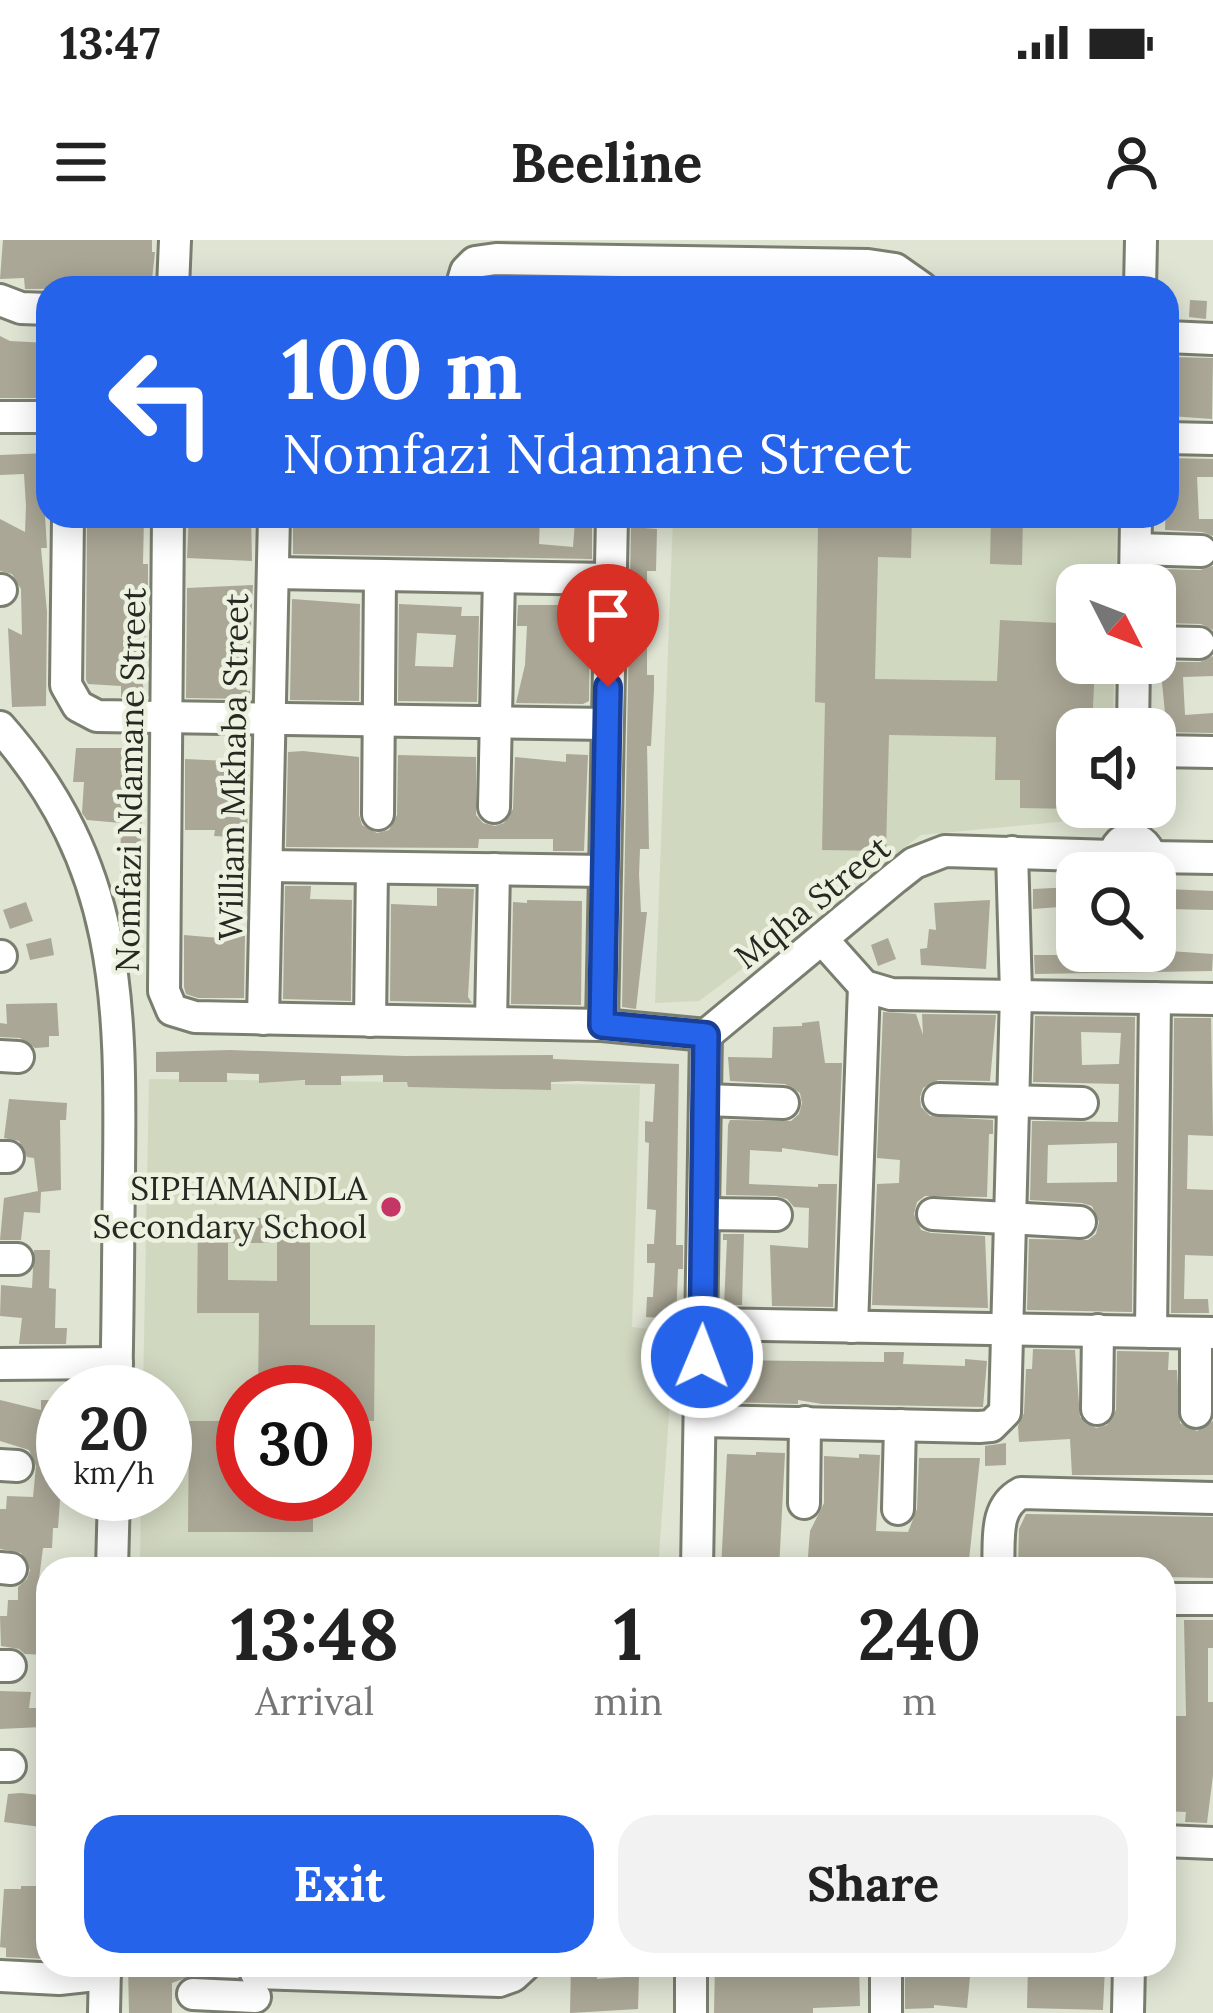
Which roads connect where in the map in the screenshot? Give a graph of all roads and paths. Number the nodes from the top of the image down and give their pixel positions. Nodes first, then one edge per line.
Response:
1 (175, 240) edge
2 (1141, 240) edge
3 (558, 273) edge
4 (651, 274) edge
5 (745, 274) edge
6 (174, 276) edge
7 (465, 276) edge
8 (839, 276) edge
9 (905, 276) edge
10 (1140, 276) edge
11 (0, 300) edge
12 (36, 309) edge
13 (1179, 338) edge
14 (1213, 339) edge
15 (0, 417) edge
16 (36, 417) edge
17 (1179, 438) edge
18 (1213, 439) edge
19 (68, 528) edge
20 (168, 528) edge
21 (274, 528) edge
22 (612, 528) edge
23 (1136, 528) edge
24 (1136, 549) junction
25 (1201, 551) dead end
26 (1136, 564) edge
27 (274, 573) junction
28 (380, 575) junction
29 (499, 577) junction
30 (610, 579) junction
31 (1176, 642) edge
32 (1199, 643) dead end
33 (166, 717) junction
34 (271, 718) junction
35 (380, 722) junction
36 (496, 722) junction
37 (607, 724) junction
38 (0, 727) edge
39 (1176, 751) edge
40 (1213, 752) edge
41 (494, 807) dead end
42 (378, 814) dead end
43 (1132, 851) edge
44 (1012, 852) junction
45 (1213, 858) edge
46 (267, 866) junction
47 (372, 868) junction
48 (494, 869) junction
49 (604, 871) junction
50 (822, 939) junction
51 (864, 986) junction
52 (1016, 994) junction
53 (1156, 998) junction
54 (1213, 999) edge
55 (263, 1019) junction
56 (370, 1021) junction
57 (491, 1022) junction
58 (602, 1025) junction
59 (706, 1035) junction
60 (939, 1099) dead end
61 (706, 1100) junction
62 (1011, 1101) junction
63 (783, 1103) dead end
64 (1082, 1103) dead end
65 (704, 1214) junction
66 (933, 1214) dead end
67 (776, 1215) dead end
68 (1009, 1218) junction
69 (1080, 1222) dead end
70 (703, 1324) junction
71 (852, 1327) junction
72 (1006, 1330) junction
73 (1098, 1330) junction
74 (1151, 1332) junction
75 (1204, 1333) edge
76 (0, 1364) edge
77 (117, 1365) edge
78 (36, 1368) edge
79 (1097, 1409) dead end
80 (1196, 1412) dead end
81 (701, 1421) junction
82 (805, 1422) junction
83 (900, 1425) junction
84 (1213, 1498) edge
85 (804, 1503) dead end
86 (898, 1509) dead end
87 (113, 1521) edge
88 (112, 1557) edge
89 (697, 1557) edge
90 (999, 1557) edge
91 (1176, 1599) edge
92 (1213, 1599) edge
93 (1176, 1841) edge
94 (1213, 1843) edge
95 (0, 1976) edge
96 (69, 1977) edge
97 (105, 1977) edge
98 (308, 1977) edge
99 (511, 1977) edge
100 (691, 1977) edge
101 (886, 1977) edge
102 (1129, 1977) edge
103 (256, 1987) edge
104 (193, 1994) dead end
105 (104, 2013) edge
106 (498, 2013) edge
107 (691, 2013) edge
108 (886, 2013) edge
109 (1128, 2013) edge

1 - 6 street
2 - 10 street
3 - 4 street
3 - 7 street
4 - 5 street
5 - 8 street
8 - 9 street
11 - 12 street
13 - 14 street
15 - 16 street
17 - 18 street
19 - 33 street
20 - 33 street, Nomfazi Ndamane Street
21 - 27 street, William Mkhaba Street
22 - 30 street
23 - 24 street
24 - 25 street
24 - 26 street
27 - 28 street
27 - 34 street, William Mkhaba Street
28 - 29 street
28 - 35 street
29 - 30 street
29 - 36 street
30 - 37 street
31 - 32 street
33 - 34 street
33 - 55 street, Nomfazi Ndamane Street
34 - 35 street
34 - 46 street, William Mkhaba Street
35 - 36 street
35 - 42 street
36 - 37 street
36 - 41 street
37 - 49 street
38 - 77 street
39 - 40 street
43 - 44 street, Mqha Street
43 - 45 street, Mqha Street
44 - 50 street, Mqha Street
44 - 52 street
46 - 47 street
46 - 55 street, William Mkhaba Street
47 - 48 street
47 - 56 street
48 - 49 street
48 - 57 street
49 - 58 street
50 - 51 street
50 - 59 street, Mqha Street
51 - 52 street
51 - 71 street
52 - 53 street
52 - 62 street
53 - 54 street
53 - 74 street
55 - 56 street, Nomfazi Ndamane Street
56 - 57 street, Nomfazi Ndamane Street
57 - 58 street, Nomfazi Ndamane Street
58 - 59 street, Nomfazi Ndamane Street
59 - 61 street
60 - 62 street
61 - 63 street
61 - 65 street
62 - 64 street
62 - 68 street
65 - 67 street
65 - 70 street
66 - 68 street
68 - 69 street
68 - 72 street
70 - 71 street
70 - 81 street
71 - 72 street
72 - 73 street
72 - 83 street
73 - 74 street
73 - 79 street
74 - 75 street
75 - 80 street
76 - 78 street
81 - 82 street
81 - 89 street
82 - 83 street
82 - 85 street
83 - 86 street
84 - 90 street
87 - 88 street
91 - 92 street
93 - 94 street
95 - 96 street
97 - 105 street
98 - 103 street
99 - 106 street
100 - 107 street
101 - 108 street
102 - 109 street
103 - 104 street

